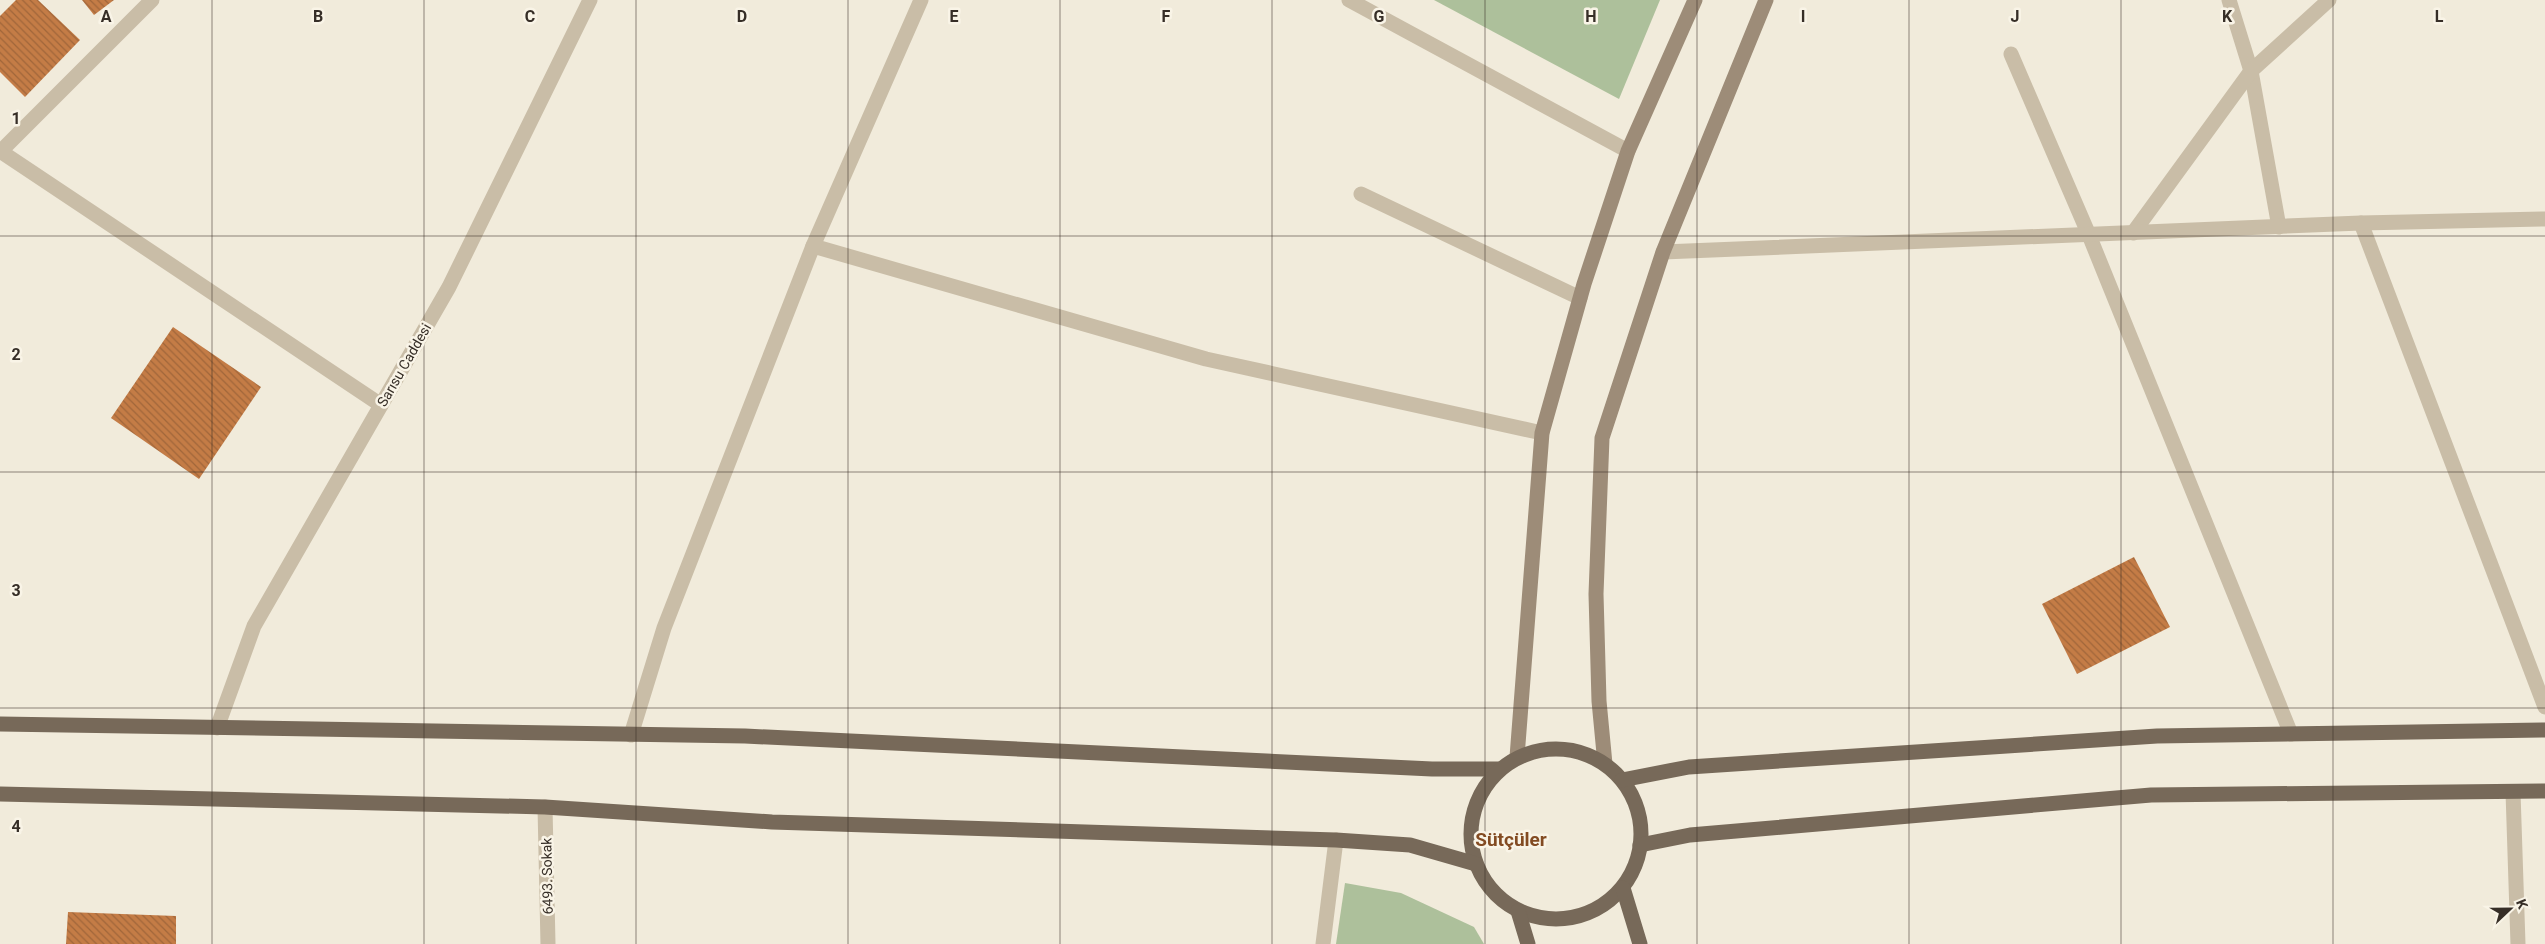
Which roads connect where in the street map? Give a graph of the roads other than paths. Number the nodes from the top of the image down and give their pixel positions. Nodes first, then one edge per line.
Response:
1 (152, 0) edge
2 (590, 0) edge
3 (921, 0) edge
4 (1349, 0) edge
5 (1695, 0) edge
6 (1766, 0) edge
7 (2229, 0) edge
8 (2329, 0) edge
9 (2011, 54) dead end
10 (2251, 72) junction
11 (0, 151) edge
12 (1628, 151) junction
13 (1361, 194) dead end
14 (2545, 219) edge
15 (2361, 223) junction
16 (2279, 227) junction
17 (2133, 233) junction
18 (2089, 235) junction
19 (813, 246) junction
20 (1663, 252) junction
21 (1580, 298) junction
22 (381, 404) junction
23 (1542, 433) junction
24 (2545, 707) edge
25 (0, 724) edge
26 (217, 728) junction
27 (2545, 730) edge
28 (631, 734) junction
29 (2291, 734) junction
30 (1517, 757) junction
31 (1606, 764) junction
32 (1500, 769) junction
33 (1622, 780) junction
34 (2545, 791) edge
35 (2513, 792) junction
36 (0, 794) edge
37 (545, 807) junction
38 (1336, 840) junction
39 (1640, 846) junction
40 (1476, 864) junction
41 (1623, 888) junction
42 (1518, 911) junction
43 (548, 944) edge
44 (1323, 944) edge
45 (1528, 944) edge
46 (1640, 944) edge
47 (2518, 944) edge

1 - 11 street
2 - 22 street, Sarısu Caddesi
3 - 19 street
4 - 12 street
5 - 12 main road
6 - 20 main road
7 - 10 street
8 - 10 street
9 - 18 street
10 - 16 street
10 - 17 street
11 - 22 street
12 - 21 main road
13 - 21 street
14 - 15 street
15 - 16 street
15 - 24 street
16 - 17 street
17 - 18 street
18 - 20 street
18 - 29 street
19 - 23 street
19 - 28 street
20 - 31 main road
21 - 23 main road
22 - 26 street, Sarısu Caddesi
23 - 30 main road
25 - 26 main road
26 - 28 main road
27 - 29 main road
28 - 32 main road
29 - 33 main road
30 - 31 main road
30 - 32 main road
31 - 33 main road
32 - 40 main road
33 - 39 main road
34 - 35 main road
35 - 39 main road
35 - 47 street
36 - 37 main road
37 - 38 main road
37 - 43 street, 6493. Sokak
38 - 40 main road
38 - 44 street
39 - 41 main road
40 - 42 main road
41 - 42 main road
41 - 46 main road
42 - 45 main road

